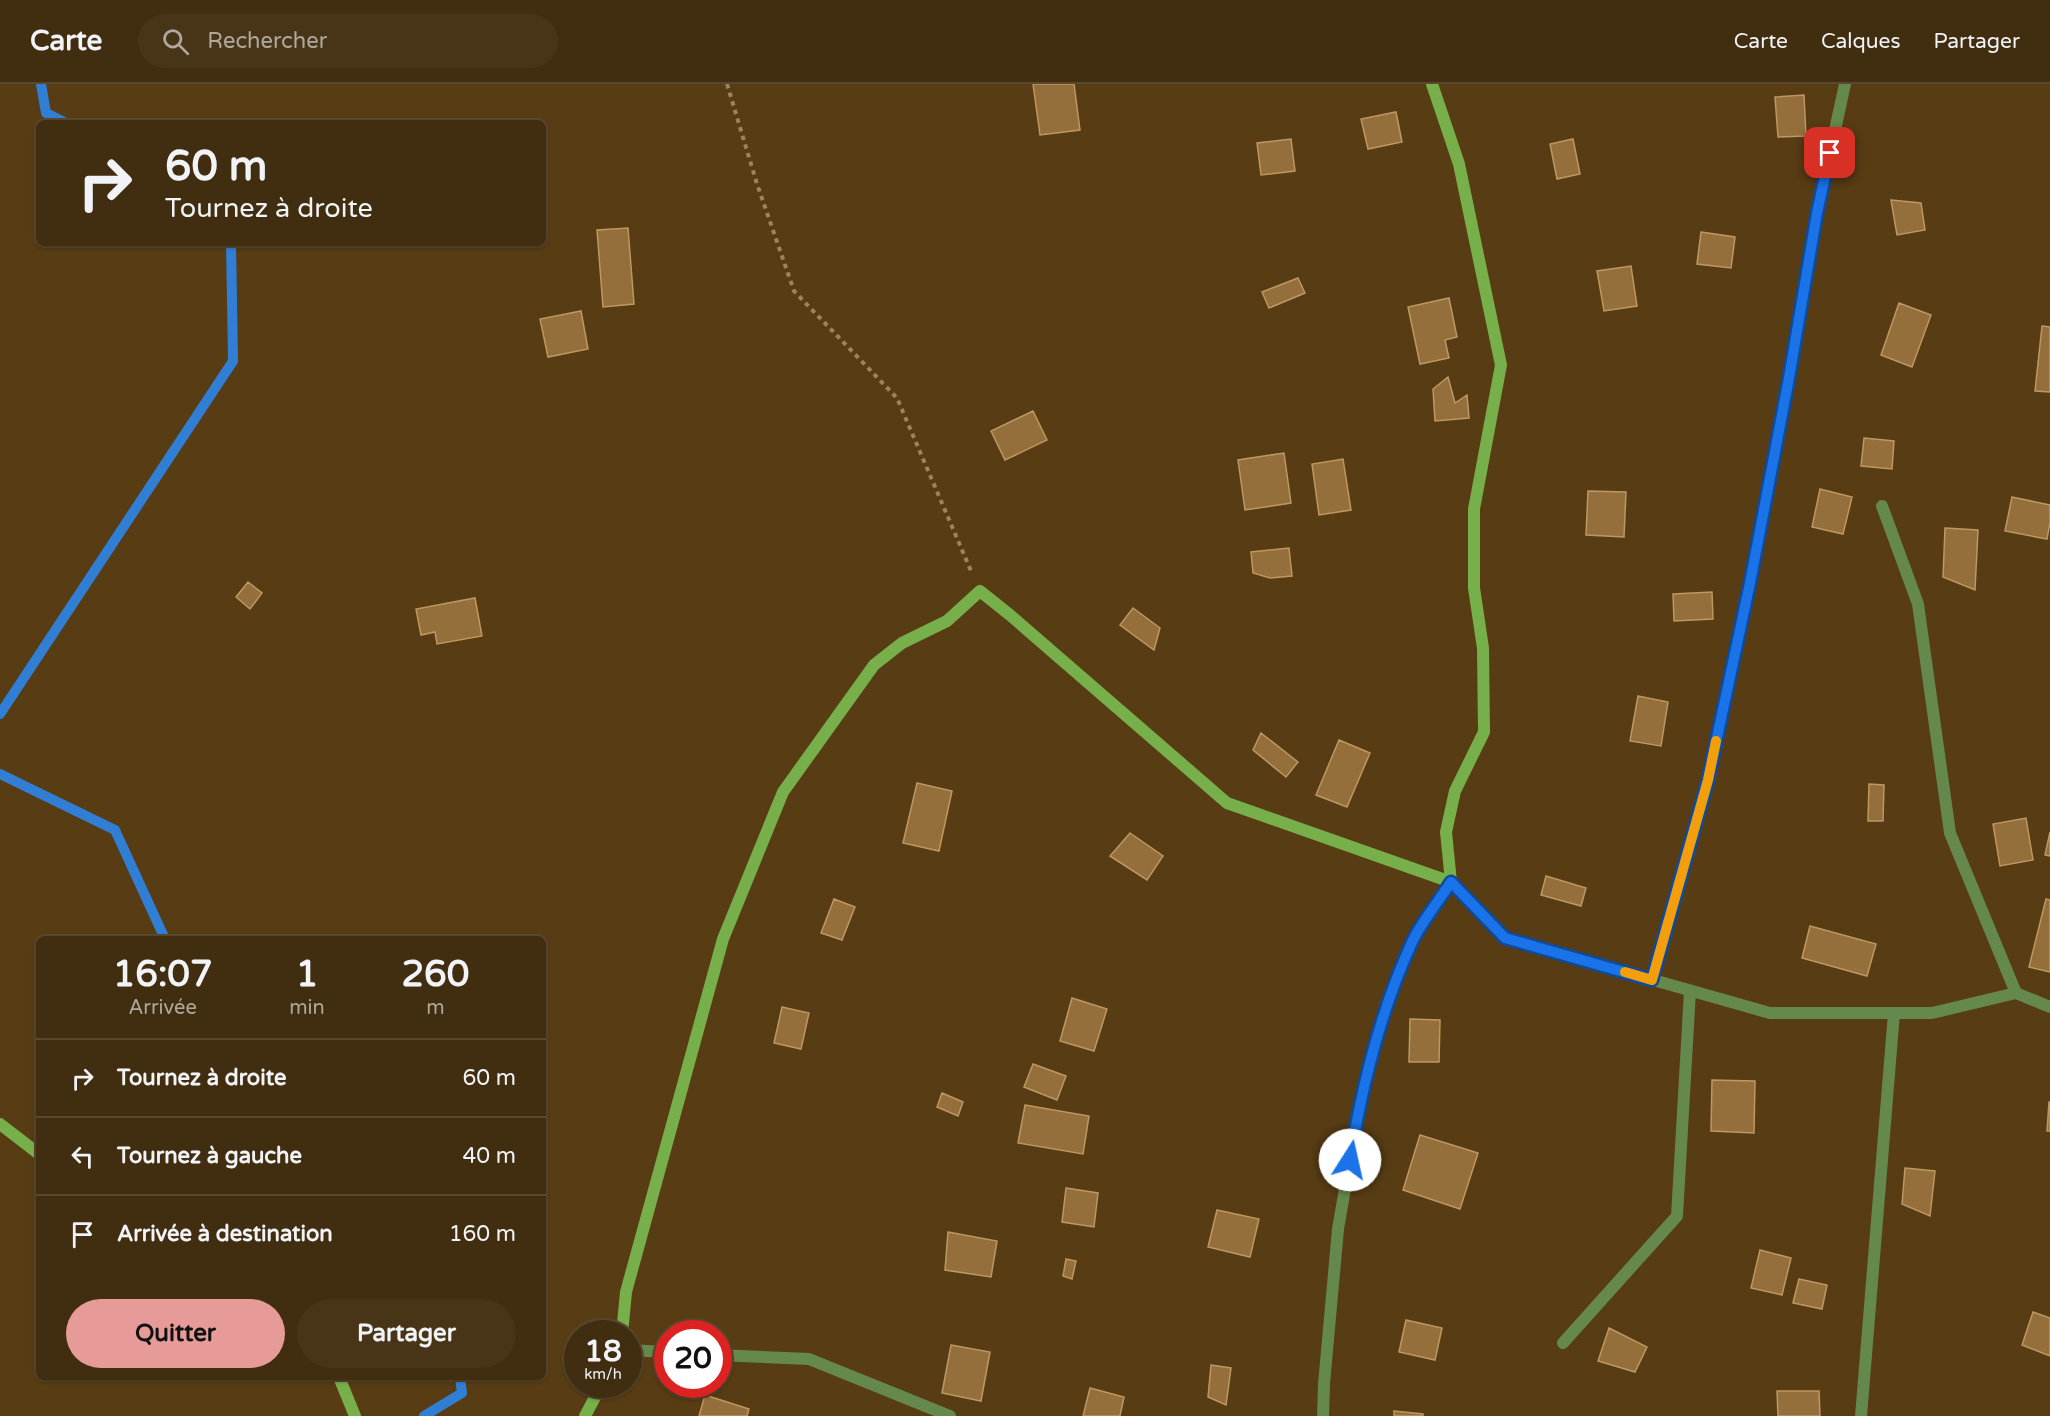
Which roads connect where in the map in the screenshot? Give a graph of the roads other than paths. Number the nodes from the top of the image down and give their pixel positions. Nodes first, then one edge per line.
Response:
1 (1432, 84) edge
2 (1845, 84) edge
3 (1882, 506) dead end
4 (1451, 882) junction
5 (1652, 980) junction
6 (1690, 991) junction
7 (2016, 993) junction
8 (2050, 1007) edge
9 (1894, 1013) junction
10 (0, 1124) edge
11 (36, 1152) edge
12 (623, 1320) edge
13 (1563, 1343) dead end
14 (732, 1356) edge
15 (340, 1380) edge
16 (595, 1398) edge
17 (355, 1416) edge
18 (585, 1416) edge
19 (950, 1416) edge
20 (1323, 1416) edge
21 (1861, 1416) edge

1 - 4 street
2 - 5 street
3 - 7 street
4 - 5 street
4 - 12 street
4 - 20 street
5 - 6 street
6 - 9 street
6 - 13 street
7 - 8 street
7 - 9 street
9 - 21 street
10 - 11 street
14 - 19 street
15 - 17 street
16 - 18 street

